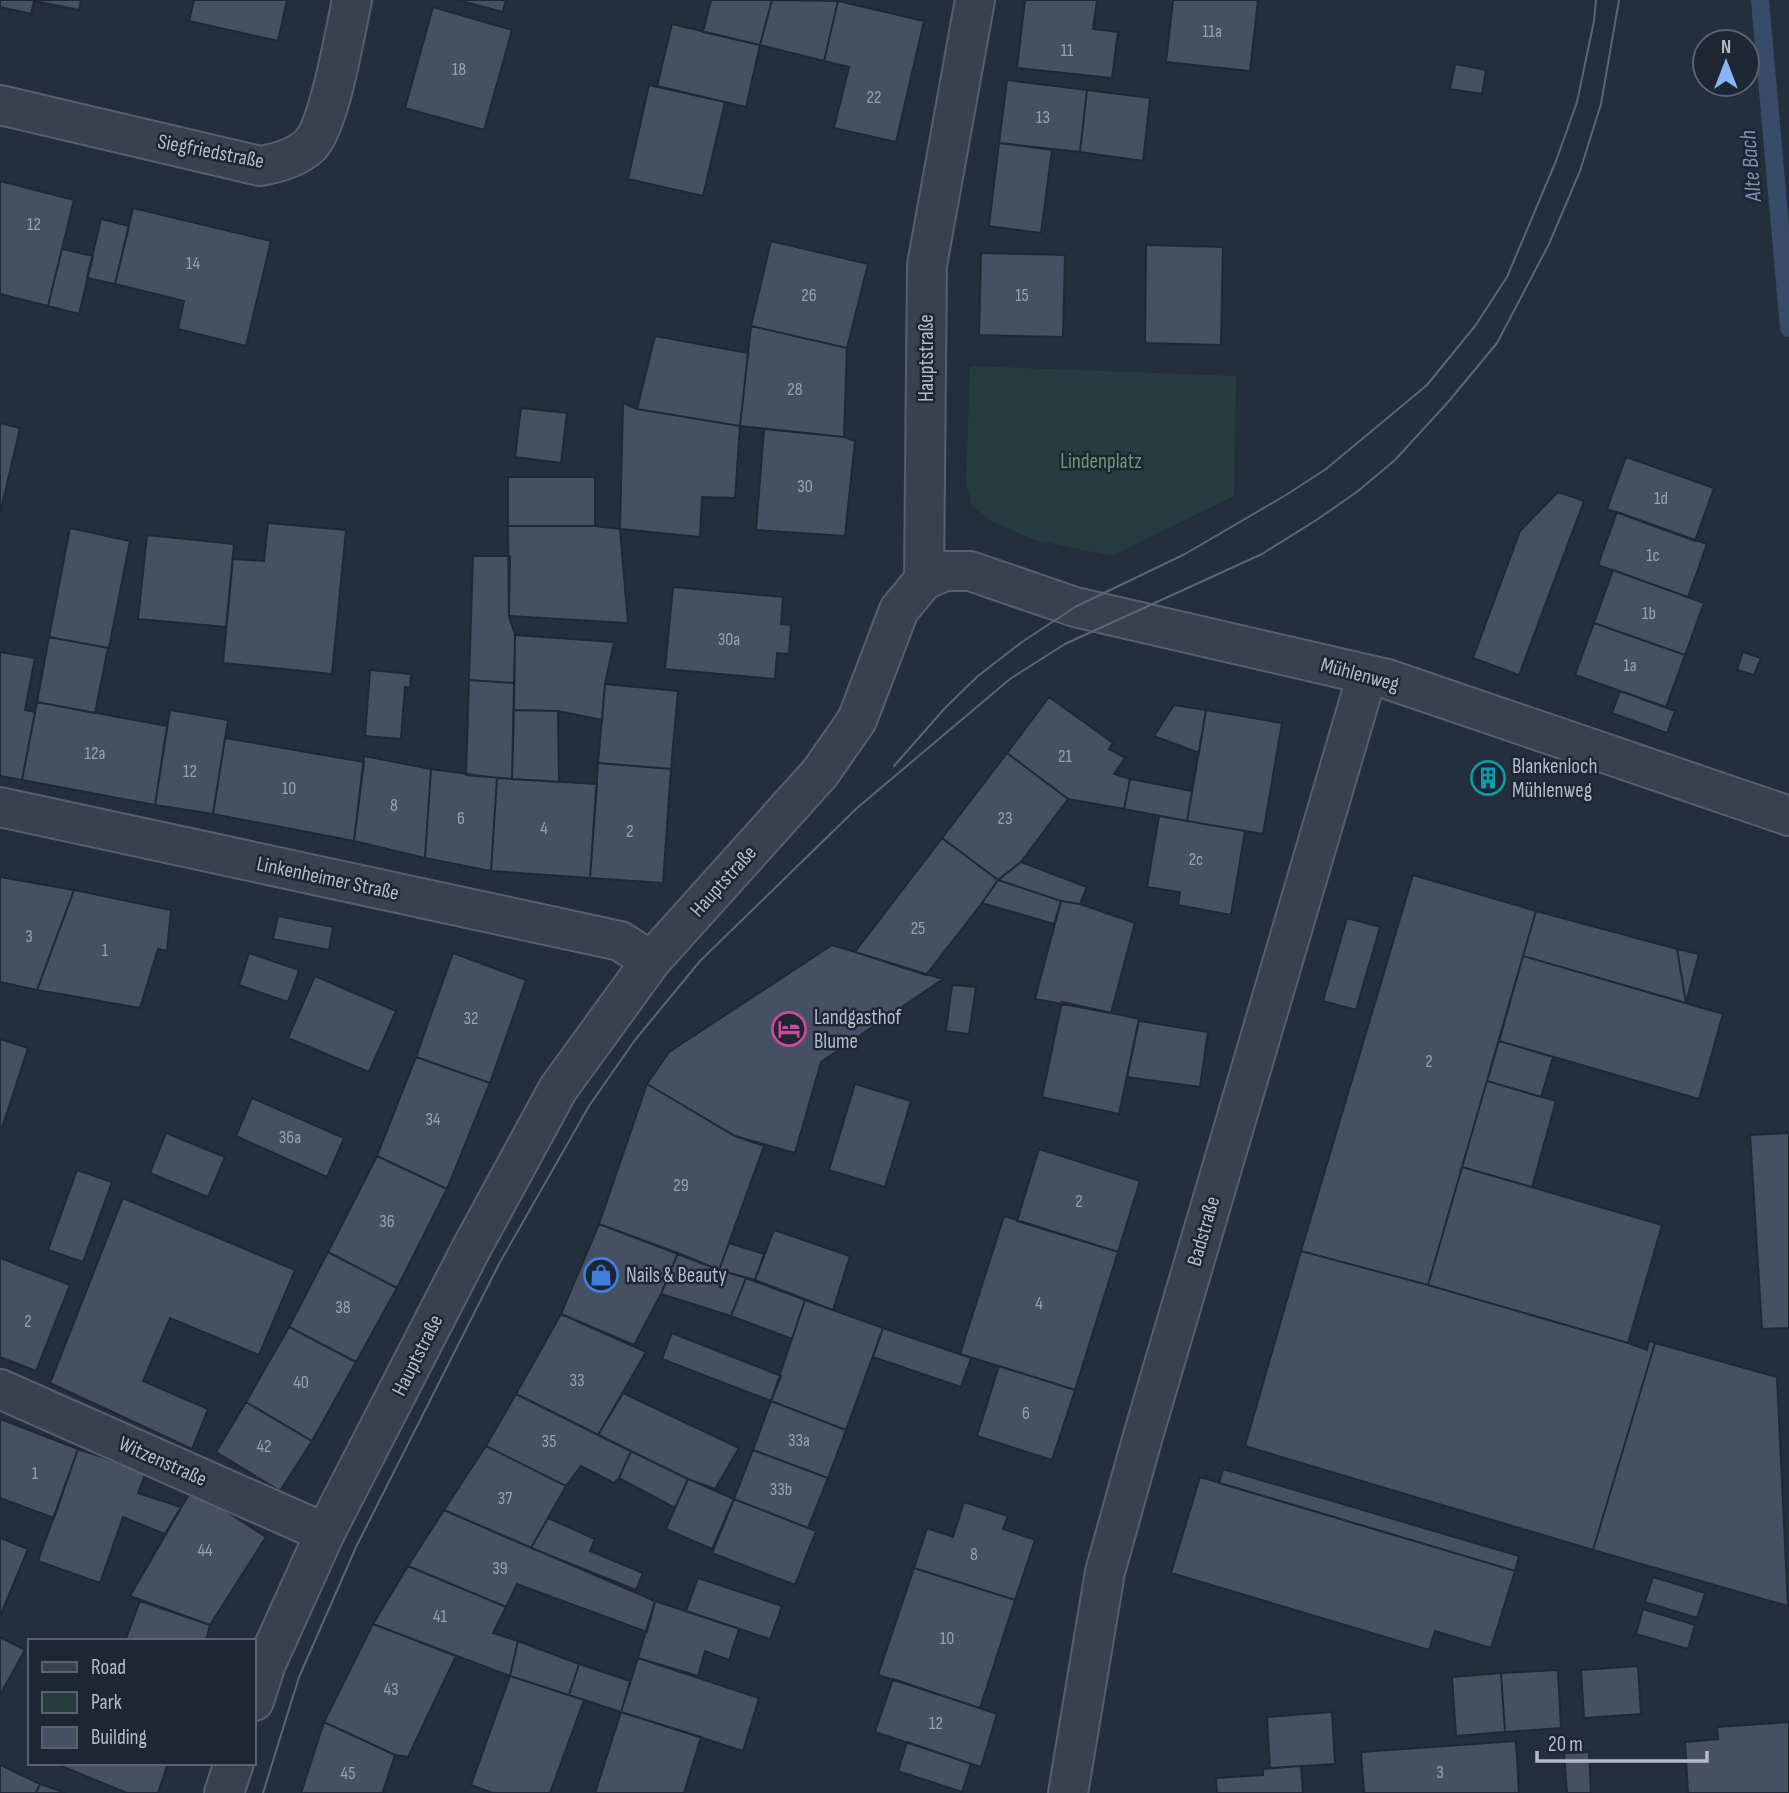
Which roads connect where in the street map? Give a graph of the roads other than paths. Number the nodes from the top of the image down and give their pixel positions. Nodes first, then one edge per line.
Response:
1 (352, 0) edge
2 (975, 0) edge
3 (0, 105) edge
4 (923, 580) junction
5 (1367, 676) junction
6 (0, 807) edge
7 (1779, 812) edge
8 (651, 961) junction
9 (0, 1389) edge
10 (326, 1533) junction
11 (256, 1696) edge
12 (233, 1765) edge
13 (224, 1793) edge
14 (1068, 1793) edge

1 - 3 street, Siegfriedstraße
2 - 4 street, Hauptstraße
4 - 5 street, Mühlenweg
4 - 8 street, Hauptstraße
5 - 7 street, Mühlenweg
5 - 14 street, Badstraße
6 - 8 street, Linkenheimer Straße
8 - 10 street, Hauptstraße
9 - 10 street, Witzenstraße
10 - 11 street, Hauptstraße
12 - 13 street

